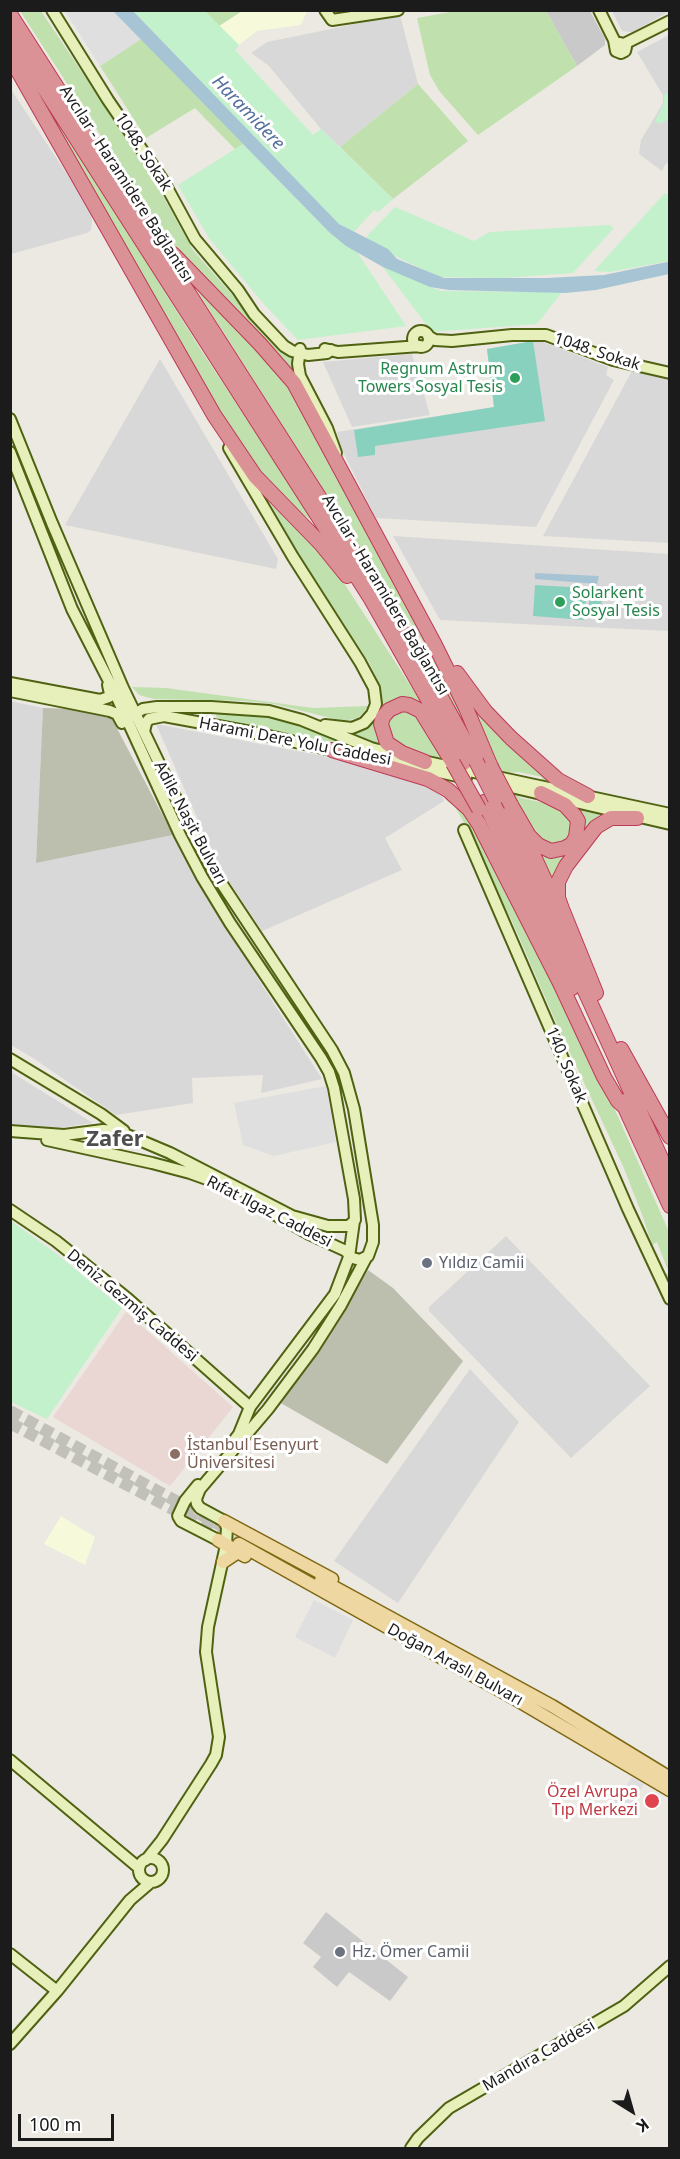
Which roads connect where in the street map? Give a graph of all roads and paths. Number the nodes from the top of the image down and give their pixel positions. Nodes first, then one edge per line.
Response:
1 (13, 10) edge
2 (52, 10) edge
3 (325, 10) edge
4 (398, 10) edge
5 (599, 10) edge
6 (605, 10) edge
7 (10, 14) edge
8 (669, 21) edge
9 (669, 27) edge
10 (15, 32) edge
11 (621, 46) junction
12 (10, 57) edge
13 (10, 69) edge
14 (51, 130) junction
15 (108, 165) junction
16 (300, 352) junction
17 (669, 373) edge
18 (214, 415) junction
19 (10, 419) edge
20 (10, 452) edge
21 (27, 458) junction
22 (338, 462) junction
23 (15, 463) junction
24 (52, 523) junction
25 (39, 528) junction
26 (393, 637) junction
27 (435, 645) junction
28 (118, 678) junction
29 (107, 682) junction
30 (10, 683) edge
31 (10, 691) edge
32 (161, 707) junction
33 (223, 708) junction
34 (134, 713) junction
35 (128, 723) junction
36 (218, 725) junction
37 (316, 725) junction
38 (144, 732) junction
39 (332, 750) junction
40 (142, 755) junction
41 (425, 762) junction
42 (460, 766) junction
43 (541, 793) junction
44 (588, 796) junction
45 (486, 804) junction
46 (511, 805) junction
47 (669, 814) edge
48 (637, 818) junction
49 (669, 824) edge
50 (464, 830) dead end
51 (575, 946) junction
52 (10, 1059) edge
53 (628, 1064) junction
54 (626, 1108) junction
55 (95, 1111) junction
56 (103, 1130) junction
57 (10, 1131) edge
58 (126, 1134) junction
59 (10, 1137) edge
60 (669, 1137) edge
61 (153, 1145) junction
62 (103, 1151) junction
63 (669, 1158) edge
64 (149, 1162) junction
65 (669, 1178) edge
66 (669, 1206) edge
67 (10, 1210) edge
68 (371, 1218) junction
69 (354, 1222) junction
70 (349, 1256) junction
71 (366, 1258) junction
72 (669, 1299) edge
73 (301, 1341) junction
74 (313, 1349) junction
75 (296, 1355) junction
76 (263, 1400) dead end
77 (250, 1407) junction
78 (200, 1508) junction
79 (188, 1525) junction
80 (224, 1535) junction
81 (241, 1541) junction
82 (223, 1562) junction
83 (393, 1625) junction
84 (208, 1627) junction
85 (10, 1760) edge
86 (669, 1778) edge
87 (669, 1790) edge
88 (162, 1840) junction
89 (161, 1864) junction
90 (144, 1872) junction
91 (10, 1954) edge
92 (669, 1966) edge
93 (57, 1991) junction
94 (10, 2044) edge
95 (411, 2148) edge

1 - 10 highway
2 - 16 main road, 1048. Sokak
3 - 4 main road
5 - 11 main road
6 - 11 main road
7 - 10 highway, Avcılar - Haramidere Bağlantısı
8 - 11 main road
9 - 11 main road
10 - 15 highway, Avcılar - Haramidere Bağlantısı
10 - 26 highway, Avcılar - Haramidere Bağlantısı
12 - 14 highway
13 - 14 highway
14 - 18 highway
15 - 22 highway
15 - 42 highway, Avcılar - Haramidere Bağlantısı
16 - 17 main road, 1048. Sokak
16 - 22 main road
18 - 26 highway
18 - 37 main road
19 - 21 main road, Adile Naşit Bulvarı
20 - 23 main road, Adile Naşit Bulvarı
21 - 23 main road
21 - 24 main road, Adile Naşit Bulvarı
22 - 27 highway
23 - 25 main road, Adile Naşit Bulvarı
24 - 25 main road
24 - 28 main road, Adile Naşit Bulvarı
25 - 29 main road, Adile Naşit Bulvarı
26 - 42 highway, Avcılar - Haramidere Bağlantısı
27 - 44 highway
27 - 46 highway, bridge
28 - 32 main road
28 - 34 main road, Adile Naşit Bulvarı
29 - 30 main road
29 - 35 main road, Adile Naşit Bulvarı
31 - 40 main road
32 - 33 main road, Harami Dere Yolu Caddesi
32 - 34 main road
33 - 36 main road
33 - 37 main road, Harami Dere Yolu Caddesi
34 - 35 main road
34 - 38 main road, Adile Naşit Bulvarı
35 - 40 main road, Adile Naşit Bulvarı
36 - 38 main road, Harami Dere Yolu Caddesi
36 - 39 main road, Harami Dere Yolu Caddesi
37 - 41 main road, Harami Dere Yolu Caddesi
38 - 68 main road, Adile Naşit Bulvarı
39 - 42 main road, Harami Dere Yolu Caddesi
39 - 54 highway
40 - 69 main road, Adile Naşit Bulvarı
41 - 42 main road, Harami Dere Yolu Caddesi
41 - 42 highway
42 - 43 main road
42 - 44 main road
42 - 45 highway, Avcılar - Haramidere Bağlantısı
43 - 46 highway
43 - 48 main road
44 - 47 main road
45 - 54 highway, Avcılar - Haramidere Bağlantısı
45 - 65 highway, Avcılar - Haramidere Bağlantısı
46 - 51 highway
48 - 49 main road
48 - 51 highway
50 - 72 main road, 140. Sokak
51 - 53 highway
52 - 55 main road
53 - 60 highway
53 - 63 highway
54 - 66 highway, Avcılar - Haramidere Bağlantısı
55 - 56 main road
55 - 58 main road
56 - 57 main road
56 - 58 main road
56 - 62 main road
58 - 61 main road, Rıfat Ilgaz Caddesi
59 - 62 main road, Rıfat Ilgaz Caddesi
61 - 64 main road
61 - 69 main road, Rıfat Ilgaz Caddesi
62 - 64 main road, Rıfat Ilgaz Caddesi
64 - 70 main road, Rıfat Ilgaz Caddesi
67 - 77 main road, Deniz Gezmiş Caddesi
68 - 69 main road, Rıfat Ilgaz Caddesi
68 - 71 main road, Adile Naşit Bulvarı
69 - 70 main road, Adile Naşit Bulvarı
70 - 71 main road
70 - 73 main road
71 - 74 main road
73 - 75 main road
73 - 77 main road
74 - 75 main road
74 - 78 main road
75 - 76 main road
77 - 79 main road
78 - 79 main road
78 - 80 main road
79 - 80 main road
80 - 81 main road
80 - 81 main road
80 - 82 main road
80 - 84 main road
81 - 82 main road
81 - 83 main road
81 - 83 main road
82 - 84 main road
83 - 86 main road, Doğan Araslı Bulvarı
83 - 87 main road, Doğan Araslı Bulvarı
84 - 88 main road
85 - 90 main road
88 - 89 main road
88 - 90 main road
89 - 90 main road
89 - 90 main road
90 - 93 main road
91 - 93 main road
92 - 95 main road, Mandıra Caddesi
93 - 94 main road

